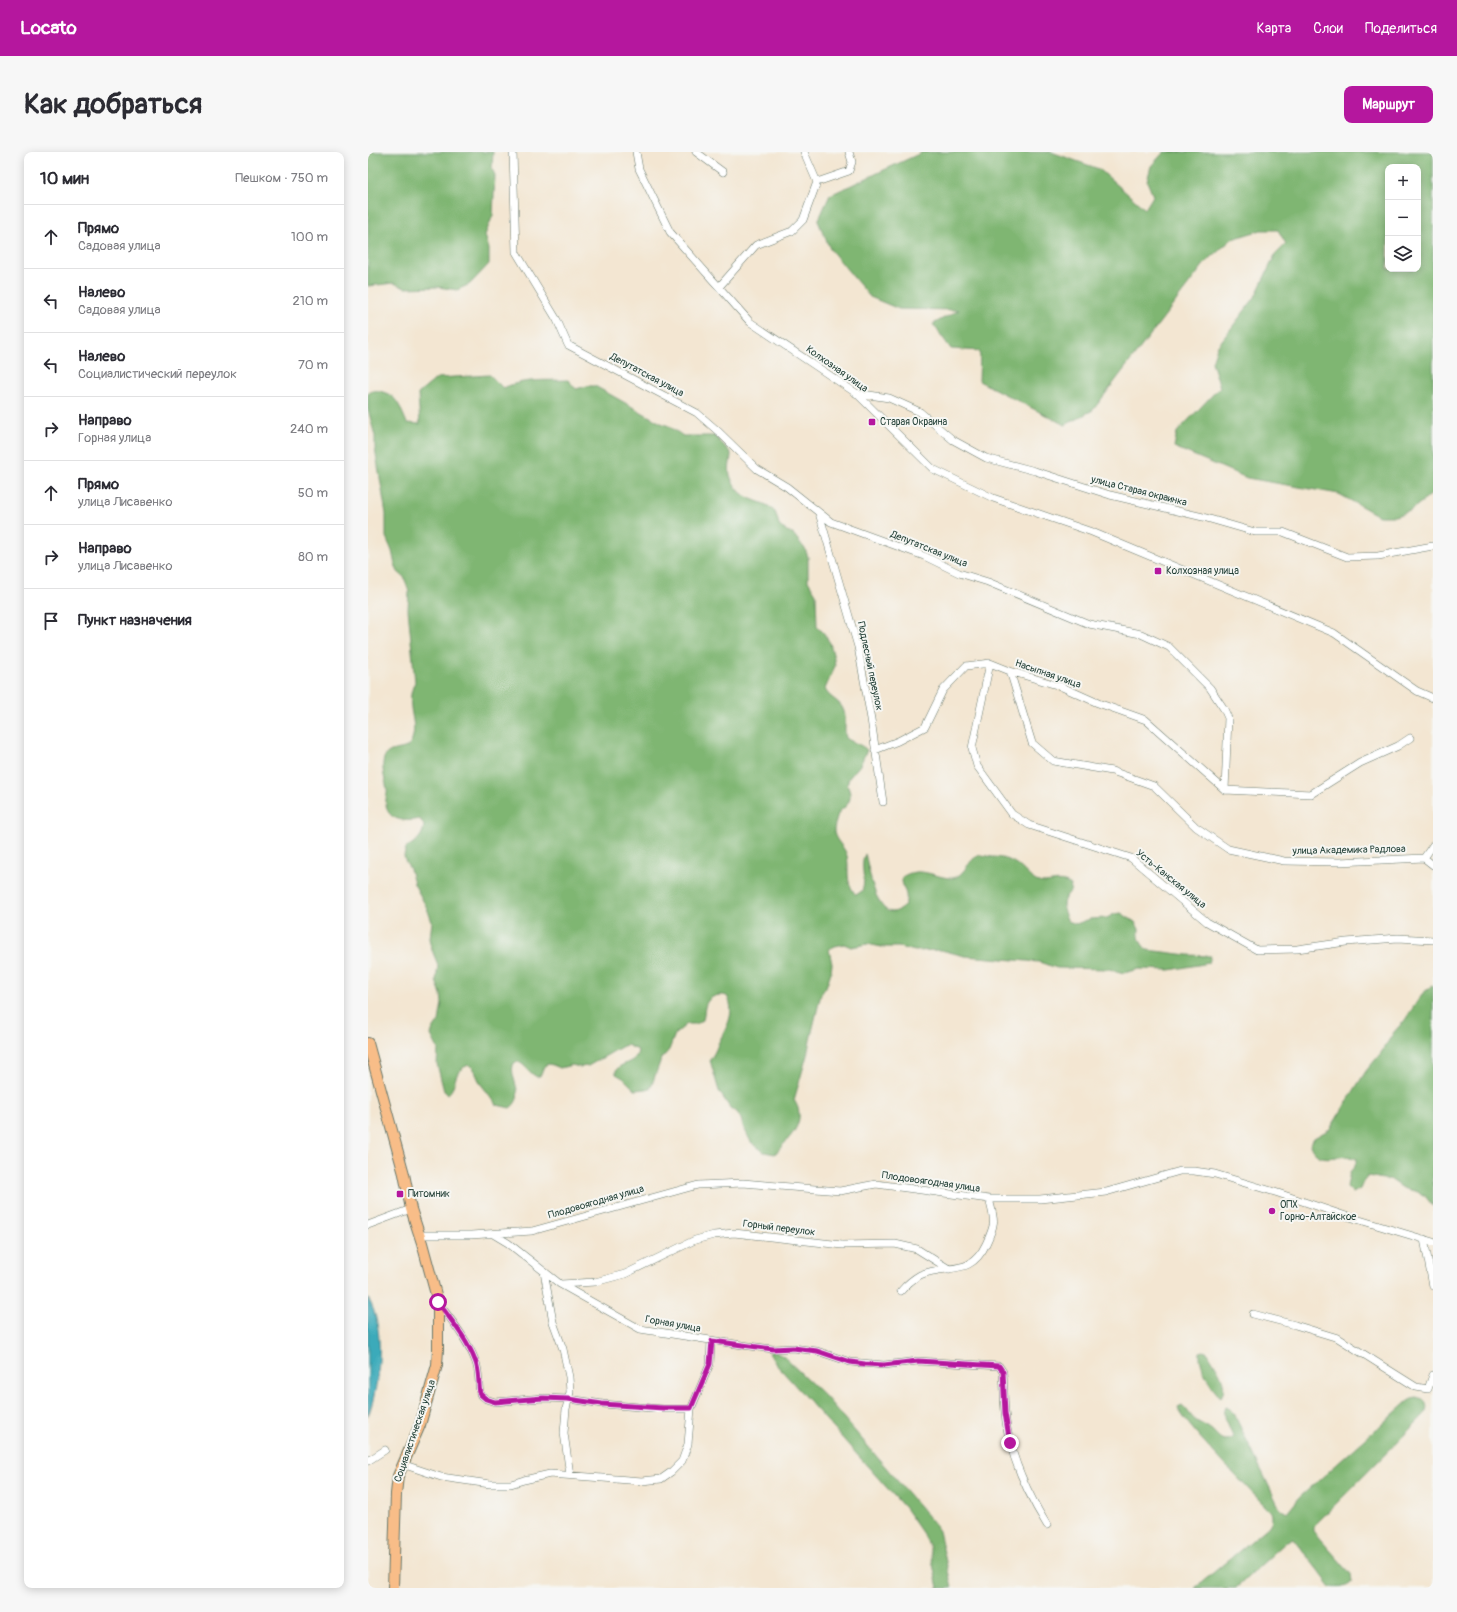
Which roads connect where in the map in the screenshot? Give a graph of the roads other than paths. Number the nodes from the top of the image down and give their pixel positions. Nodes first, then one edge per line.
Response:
1 (513, 152) edge
2 (636, 152) edge
3 (696, 152) edge
4 (804, 152) edge
5 (849, 152) edge
6 (723, 172) dead end
7 (817, 182) junction
8 (720, 287) junction
9 (856, 393) junction
10 (819, 513) junction
11 (1433, 546) edge
12 (990, 663) junction
13 (1010, 671) junction
14 (1433, 698) edge
15 (1410, 738) dead end
16 (875, 750) junction
17 (1225, 790) junction
18 (883, 802) dead end
19 (1433, 845) edge
20 (1424, 858) junction
21 (1433, 865) edge
22 (1433, 940) edge
23 (368, 1043) edge
24 (989, 1199) junction
25 (411, 1209) junction
26 (368, 1225) edge
27 (493, 1234) junction
28 (420, 1235) junction
29 (1424, 1239) junction
30 (1433, 1242) edge
31 (950, 1270) junction
32 (544, 1272) junction
33 (560, 1284) junction
34 (1433, 1286) edge
35 (901, 1291) dead end
36 (438, 1302) junction
37 (1253, 1314) dead end
38 (712, 1341) junction
39 (1433, 1375) edge
40 (568, 1399) junction
41 (691, 1408) junction
42 (385, 1450) dead end
43 (368, 1461) edge
44 (402, 1464) junction
45 (570, 1475) junction
46 (1047, 1524) dead end
47 (393, 1588) edge

1 - 10 street, Депутатская улица
2 - 8 street, Колхозная улица
3 - 6 street
4 - 7 street
5 - 7 street
7 - 8 street
8 - 9 street, Колхозная улица
9 - 11 street, улица Старая окраинка
9 - 14 street, Колхозная улица
10 - 16 street, Подлесный переулок
10 - 17 street, Депутатская улица
12 - 13 street, Насыпная улица
12 - 16 street, Насыпная улица
12 - 22 street, Усть-Канская улица
13 - 17 street, Насыпная улица
13 - 20 street, улица Академика Радлова
15 - 17 street
16 - 18 street, Подлесный переулок
19 - 20 street
20 - 21 street
23 - 25 main road, Социалистическая улица
24 - 27 street, Плодовоягодная улица
24 - 29 street, Плодовоягодная улица
24 - 31 street
25 - 26 street
25 - 28 main road, Социалистическая улица
27 - 28 street, Плодовоягодная улица
27 - 32 street, Горная улица
28 - 36 main road, Социалистическая улица
29 - 30 street, Плодовоягодная улица
29 - 34 street
31 - 33 street, Горный переулок
31 - 35 street
32 - 33 street, Горная улица
32 - 40 street
33 - 38 street, Горная улица
36 - 40 street
36 - 44 main road, Социалистическая улица
37 - 39 street
38 - 41 street
38 - 46 street, Горная улица
40 - 41 street
40 - 45 street
41 - 45 street
42 - 43 street
44 - 45 street
44 - 47 main road, Социалистическая улица

